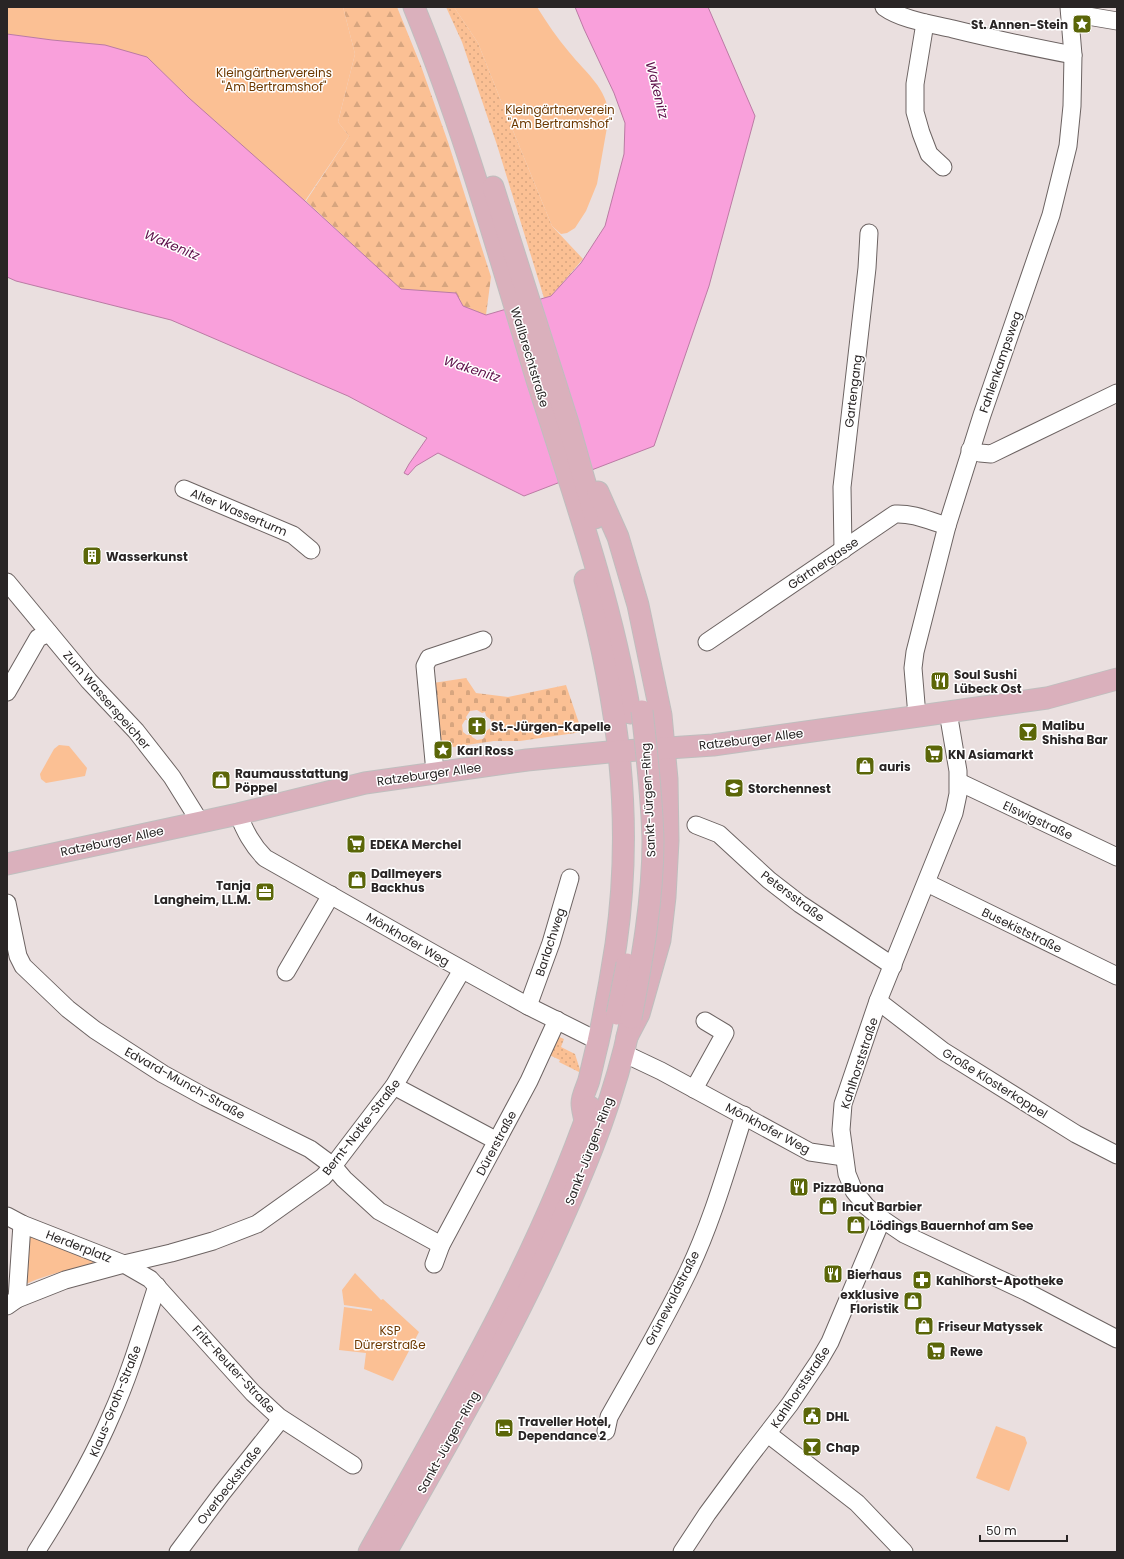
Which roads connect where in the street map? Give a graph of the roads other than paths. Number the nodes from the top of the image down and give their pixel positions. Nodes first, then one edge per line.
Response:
1 (414, 7) edge
2 (429, 7) edge
3 (884, 7) edge
4 (1070, 10) edge
5 (1117, 21) edge
6 (925, 23) junction
7 (1072, 55) junction
8 (943, 168) dead end
9 (492, 211) junction
10 (868, 232) dead end
11 (1117, 393) edge
12 (560, 426) junction
13 (970, 450) junction
14 (184, 489) dead end
15 (947, 526) junction
16 (311, 550) dead end
17 (843, 550) junction
18 (7, 582) edge
19 (49, 632) junction
20 (483, 640) dead end
21 (707, 642) dead end
22 (1117, 679) edge
23 (7, 692) edge
24 (948, 712) junction
25 (637, 715) junction
26 (917, 716) junction
27 (665, 748) junction
28 (618, 751) junction
29 (435, 772) junction
30 (959, 782) junction
31 (238, 814) junction
32 (200, 822) junction
33 (696, 825) dead end
34 (1117, 857) edge
35 (7, 864) edge
36 (570, 878) dead end
37 (927, 883) junction
38 (331, 895) junction
39 (7, 903) edge
40 (892, 966) junction
41 (462, 970) junction
42 (286, 972) dead end
43 (1117, 976) edge
44 (878, 1001) junction
45 (528, 1006) junction
46 (556, 1020) junction
47 (704, 1021) dead end
48 (624, 1031) junction
49 (598, 1041) junction
50 (601, 1072) junction
51 (394, 1086) junction
52 (694, 1089) junction
53 (744, 1115) junction
54 (585, 1121) junction
55 (497, 1141) junction
56 (1117, 1155) edge
57 (844, 1157) junction
58 (333, 1166) junction
59 (882, 1219) junction
60 (14, 1220) edge
61 (441, 1245) junction
62 (124, 1264) junction
63 (434, 1264) dead end
64 (157, 1286) junction
65 (12, 1303) edge
66 (1117, 1339) edge
67 (281, 1420) junction
68 (606, 1431) dead end
69 (768, 1434) junction
70 (353, 1465) dead end
71 (36, 1552) edge
72 (178, 1552) edge
73 (369, 1552) edge
74 (386, 1552) edge
75 (682, 1552) edge
76 (904, 1552) edge

1 - 9 main road, Wallbrechtstraße
2 - 9 main road, Wallbrechtstraße
3 - 6 street
4 - 5 street
4 - 7 street, Fahlenkampsweg
6 - 7 street
6 - 8 street
7 - 13 street, Fahlenkampsweg
9 - 12 main road, Wallbrechtstraße
10 - 17 street, Gartengang
11 - 13 street
12 - 25 main road, Wallbrechtstraße
12 - 25 main road
13 - 15 street, Fahlenkampsweg
14 - 16 street, Alter Wasserturm
15 - 17 street, Gärtnergasse
15 - 26 street, Fahlenkampsweg
17 - 21 street, Gärtnergasse
18 - 19 street, Zum Wasserspeicher
19 - 23 street
19 - 32 street, Zum Wasserspeicher
20 - 29 street
22 - 24 main road, Ratzeburger Allee
24 - 26 main road, Ratzeburger Allee
24 - 30 street, Kahlhorststraße
25 - 27 main road
25 - 28 main road
25 - 48 main road, Sankt-Jürgen-Ring, bridge
26 - 27 main road, Ratzeburger Allee
27 - 28 main road, Ratzeburger Allee
27 - 48 main road
28 - 29 main road, Ratzeburger Allee
28 - 49 main road
29 - 31 main road, Ratzeburger Allee
30 - 34 street, Elswigstraße
30 - 37 street, Kahlhorststraße
31 - 32 main road, Ratzeburger Allee
31 - 38 street, Mönkhofer Weg
32 - 35 main road, Ratzeburger Allee
33 - 40 street, Petersstraße
36 - 45 street, Barlachweg
37 - 40 street, Kahlhorststraße
37 - 43 street, Busekiststraße
38 - 41 street, Mönkhofer Weg
38 - 42 street
39 - 58 street, Edvard-Munch-Straße
40 - 44 street, Kahlhorststraße
41 - 45 street, Mönkhofer Weg
41 - 51 street, Bernt-Notke-Straße
44 - 56 street, Große Klosterkoppel
44 - 57 street, Kahlhorststraße
45 - 46 street, Mönkhofer Weg
46 - 49 street, Mönkhofer Weg
46 - 55 street, Dürerstraße
47 - 52 street
48 - 50 main road, Sankt-Jürgen-Ring
48 - 50 main road
48 - 52 street, Mönkhofer Weg
48 - 74 main road, Sankt-Jürgen-Ring
49 - 54 main road
50 - 54 main road, Sankt-Jürgen-Ring
51 - 55 street
51 - 58 street, Bernt-Notke-Straße
52 - 53 street, Mönkhofer Weg
53 - 57 street, Mönkhofer Weg
53 - 68 street, Grünewaldstraße
54 - 73 main road, Sankt-Jürgen-Ring
55 - 61 street, Dürerstraße
57 - 59 street, Kahlhorststraße
58 - 61 street, Edvard-Munch-Straße
58 - 62 street, Bernt-Notke-Straße
59 - 66 street
59 - 69 street, Kahlhorststraße
60 - 62 street, Herderplatz
60 - 65 street, Herderplatz
61 - 63 street, Dürerstraße
62 - 64 street, Fritz-Reuter-Straße
62 - 65 street, Herderplatz
64 - 67 street, Fritz-Reuter-Straße
64 - 71 street, Klaus-Groth-Straße
67 - 70 street, Fritz-Reuter-Straße
67 - 72 street, Overbeckstraße
69 - 75 street, Kahlhorststraße
69 - 76 street

